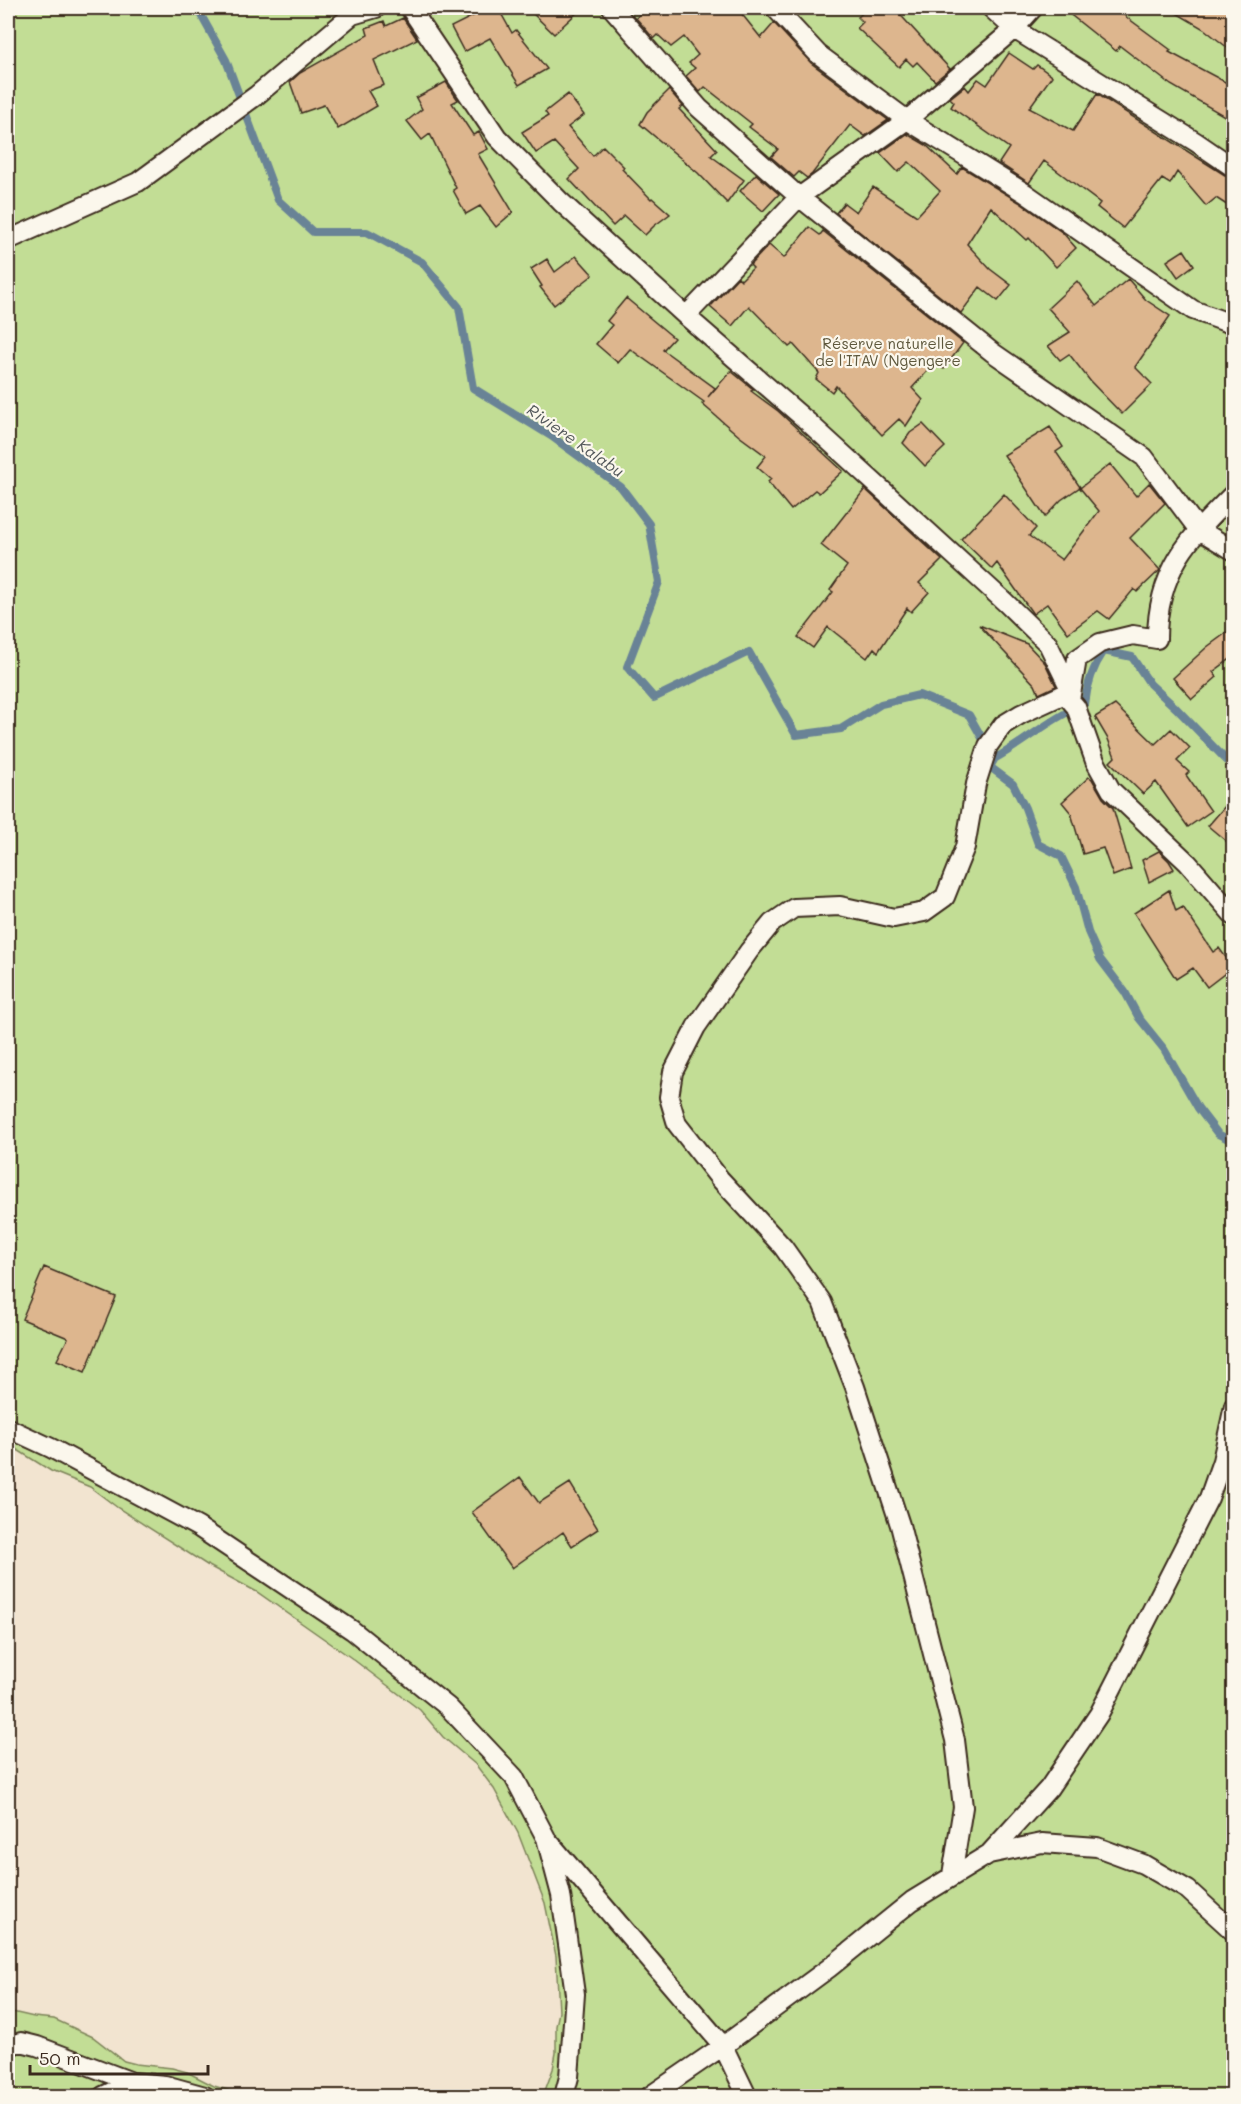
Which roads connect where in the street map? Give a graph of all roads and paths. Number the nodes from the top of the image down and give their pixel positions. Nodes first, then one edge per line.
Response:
1 (376, 8) edge
2 (410, 8) edge
3 (612, 8) edge
4 (775, 8) edge
5 (991, 8) edge
6 (1034, 8) edge
7 (351, 11) edge
8 (1014, 29) junction
9 (907, 120) junction
10 (1233, 168) edge
11 (798, 197) junction
12 (8, 240) edge
13 (686, 316) junction
14 (1233, 325) edge
15 (1233, 493) edge
16 (1198, 530) junction
17 (1233, 551) edge
18 (1070, 696) junction
19 (1231, 909) edge
20 (1233, 1406) edge
21 (8, 1428) edge
22 (546, 1838) junction
23 (989, 1854) junction
24 (952, 1875) junction
25 (1233, 1932) edge
26 (8, 2046) edge
27 (723, 2046) junction
28 (132, 2082) junction
29 (103, 2097) edge
30 (205, 2097) edge
31 (564, 2097) edge
32 (650, 2097) edge
33 (747, 2097) edge

1 - 7 street
2 - 13 street
3 - 11 street
4 - 9 street
5 - 8 street
6 - 8 street
7 - 12 street
8 - 9 street
8 - 10 street
9 - 11 street
9 - 14 street
11 - 13 street
11 - 16 street
13 - 18 street
15 - 16 street
16 - 17 street
16 - 18 street
18 - 19 street
18 - 24 street
20 - 23 street
21 - 22 street
22 - 27 street
22 - 31 street
23 - 24 street
23 - 25 street
24 - 27 street
26 - 28 street
27 - 32 street
27 - 33 street
28 - 29 street
28 - 30 street

